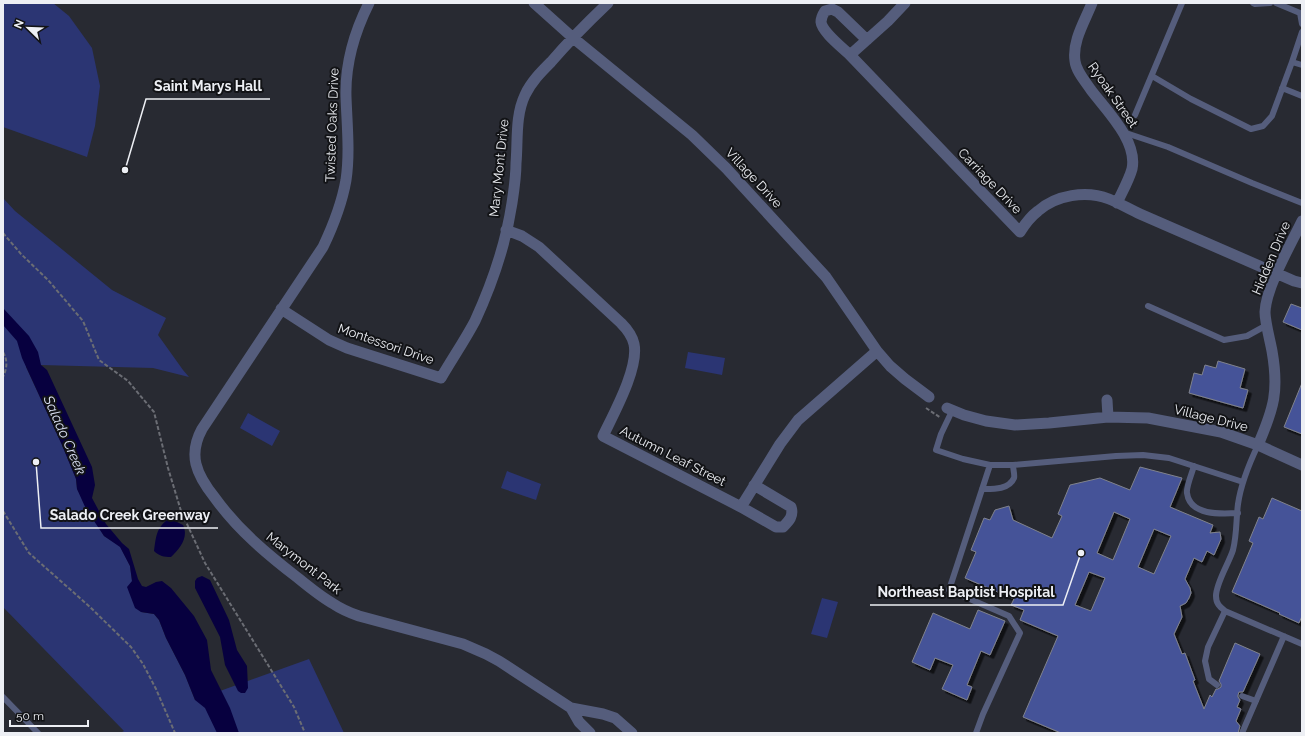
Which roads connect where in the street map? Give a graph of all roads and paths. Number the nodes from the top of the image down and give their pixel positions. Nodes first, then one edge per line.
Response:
1 (369, 3) edge
2 (534, 3) edge
3 (608, 3) edge
4 (905, 3) edge
5 (1092, 3) edge
6 (1182, 3) edge
7 (1253, 3) edge
8 (1270, 3) edge
9 (1276, 3) edge
10 (1302, 24) edge
11 (1302, 32) edge
12 (572, 38) junction
13 (867, 40) junction
14 (850, 55) junction
15 (1292, 62) junction
16 (1302, 65) edge
17 (1152, 76) junction
18 (1282, 88) junction
19 (1302, 96) edge
20 (1135, 115) dead end
21 (1123, 132) junction
22 (1117, 203) junction
23 (1302, 203) edge
24 (1302, 221) edge
25 (506, 230) junction
26 (3, 233) edge
27 (1277, 273) junction
28 (1302, 283) edge
29 (1148, 306) dead end
30 (281, 309) junction
31 (1267, 325) junction
32 (877, 351) junction
33 (3, 352) edge
34 (244, 367) joint
35 (3, 377) edge
36 (441, 378) joint
37 (929, 397) joint
38 (1107, 400) dead end
39 (949, 410) junction
40 (1108, 417) junction
41 (1258, 446) junction
42 (990, 465) junction
43 (1013, 465) junction
44 (1302, 465) edge
45 (1194, 466) junction
46 (1243, 482) junction
47 (754, 485) junction
48 (982, 489) junction
49 (741, 507) junction
50 (3, 511) edge
51 (1238, 513) junction
52 (1225, 611) junction
53 (1284, 636) junction
54 (1302, 644) edge
55 (1217, 685) dead end
56 (1242, 696) dead end
57 (3, 697) edge
58 (1256, 701) junction
59 (571, 708) junction
60 (38, 733) edge
61 (175, 733) edge
62 (305, 733) edge
63 (590, 733) edge
64 (632, 733) edge
65 (976, 733) edge
66 (1242, 733) edge

1 - 30 street, Twisted Oaks Drive
2 - 12 street, Village Drive
3 - 12 street, Mary Mont Drive
4 - 13 street
5 - 21 street, Ryoak Street
6 - 17 lane
7 - 8 lane
9 - 10 lane
11 - 15 lane
12 - 25 street, Mary Mont Drive
12 - 32 street, Village Drive
13 - 14 street
13 - 14 street, Carriage Drive
14 - 22 street, Carriage Drive
15 - 16 lane
15 - 18 lane
17 - 18 lane
17 - 20 lane
18 - 19 lane
21 - 22 street, Ryoak Street
21 - 23 lane
22 - 27 street, Carriage Drive
24 - 27 street, Hidden Drive
25 - 36 street, Mary Mont Drive
25 - 49 street, Autumn Leaf Street
26 - 62 path
27 - 28 street, Carriage Drive
27 - 31 street, Hidden Drive
29 - 31 lane
30 - 34 street, Twisted Oaks Drive
30 - 36 street, Montessori Drive
31 - 41 street, Hidden Drive
32 - 37 street, Village Drive
32 - 47 street
33 - 35 path
34 - 59 street, Marymont Park
37 - 39 path
38 - 40 street
39 - 40 street, Village Drive
39 - 42 lane
40 - 41 street, Village Drive
41 - 44 street, Village Drive
41 - 46 lane
42 - 43 lane
42 - 48 lane
43 - 45 lane
43 - 48 lane
45 - 46 lane
45 - 51 lane
46 - 51 lane
47 - 49 street
47 - 49 street, Autumn Leaf Street
48 - 65 lane
50 - 61 path
51 - 52 lane
52 - 53 lane
52 - 55 lane
53 - 54 lane
53 - 58 lane
56 - 58 lane
57 - 60 lane
58 - 66 lane
59 - 63 street, Marymont Park
59 - 64 street, Marymont Park

